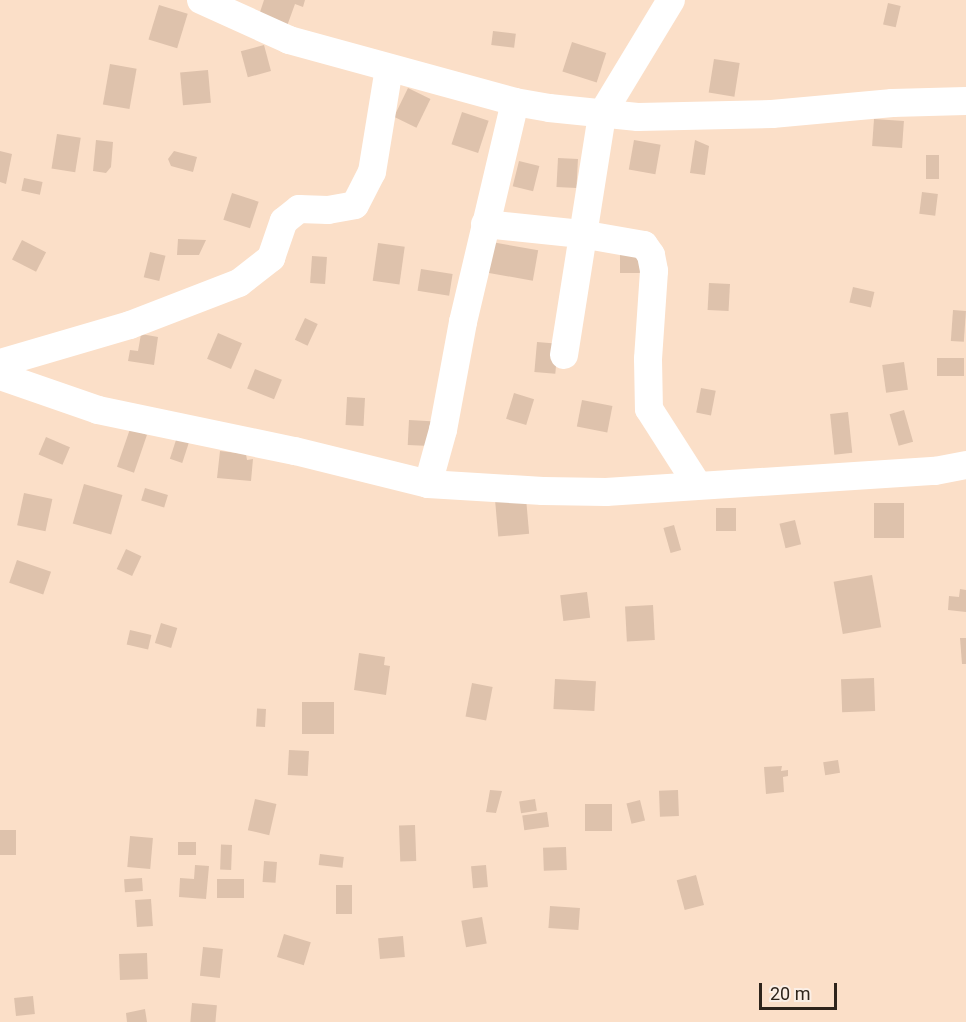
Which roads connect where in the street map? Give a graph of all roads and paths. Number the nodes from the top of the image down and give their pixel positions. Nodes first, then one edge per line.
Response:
1 (201, 0) edge
2 (671, 0) edge
3 (389, 68) junction
4 (966, 101) edge
5 (515, 102) junction
6 (602, 114) junction
7 (485, 224) junction
8 (581, 234) junction
9 (564, 355) dead end
10 (0, 363) edge
11 (0, 376) edge
12 (966, 465) edge
13 (428, 484) junction
14 (697, 484) junction

1 - 3 street
2 - 6 street
3 - 5 street
3 - 10 street
4 - 6 street
5 - 6 street
5 - 7 street
6 - 8 street
7 - 8 street
7 - 13 street
8 - 9 street
8 - 14 street
11 - 13 street
12 - 14 street
13 - 14 street

